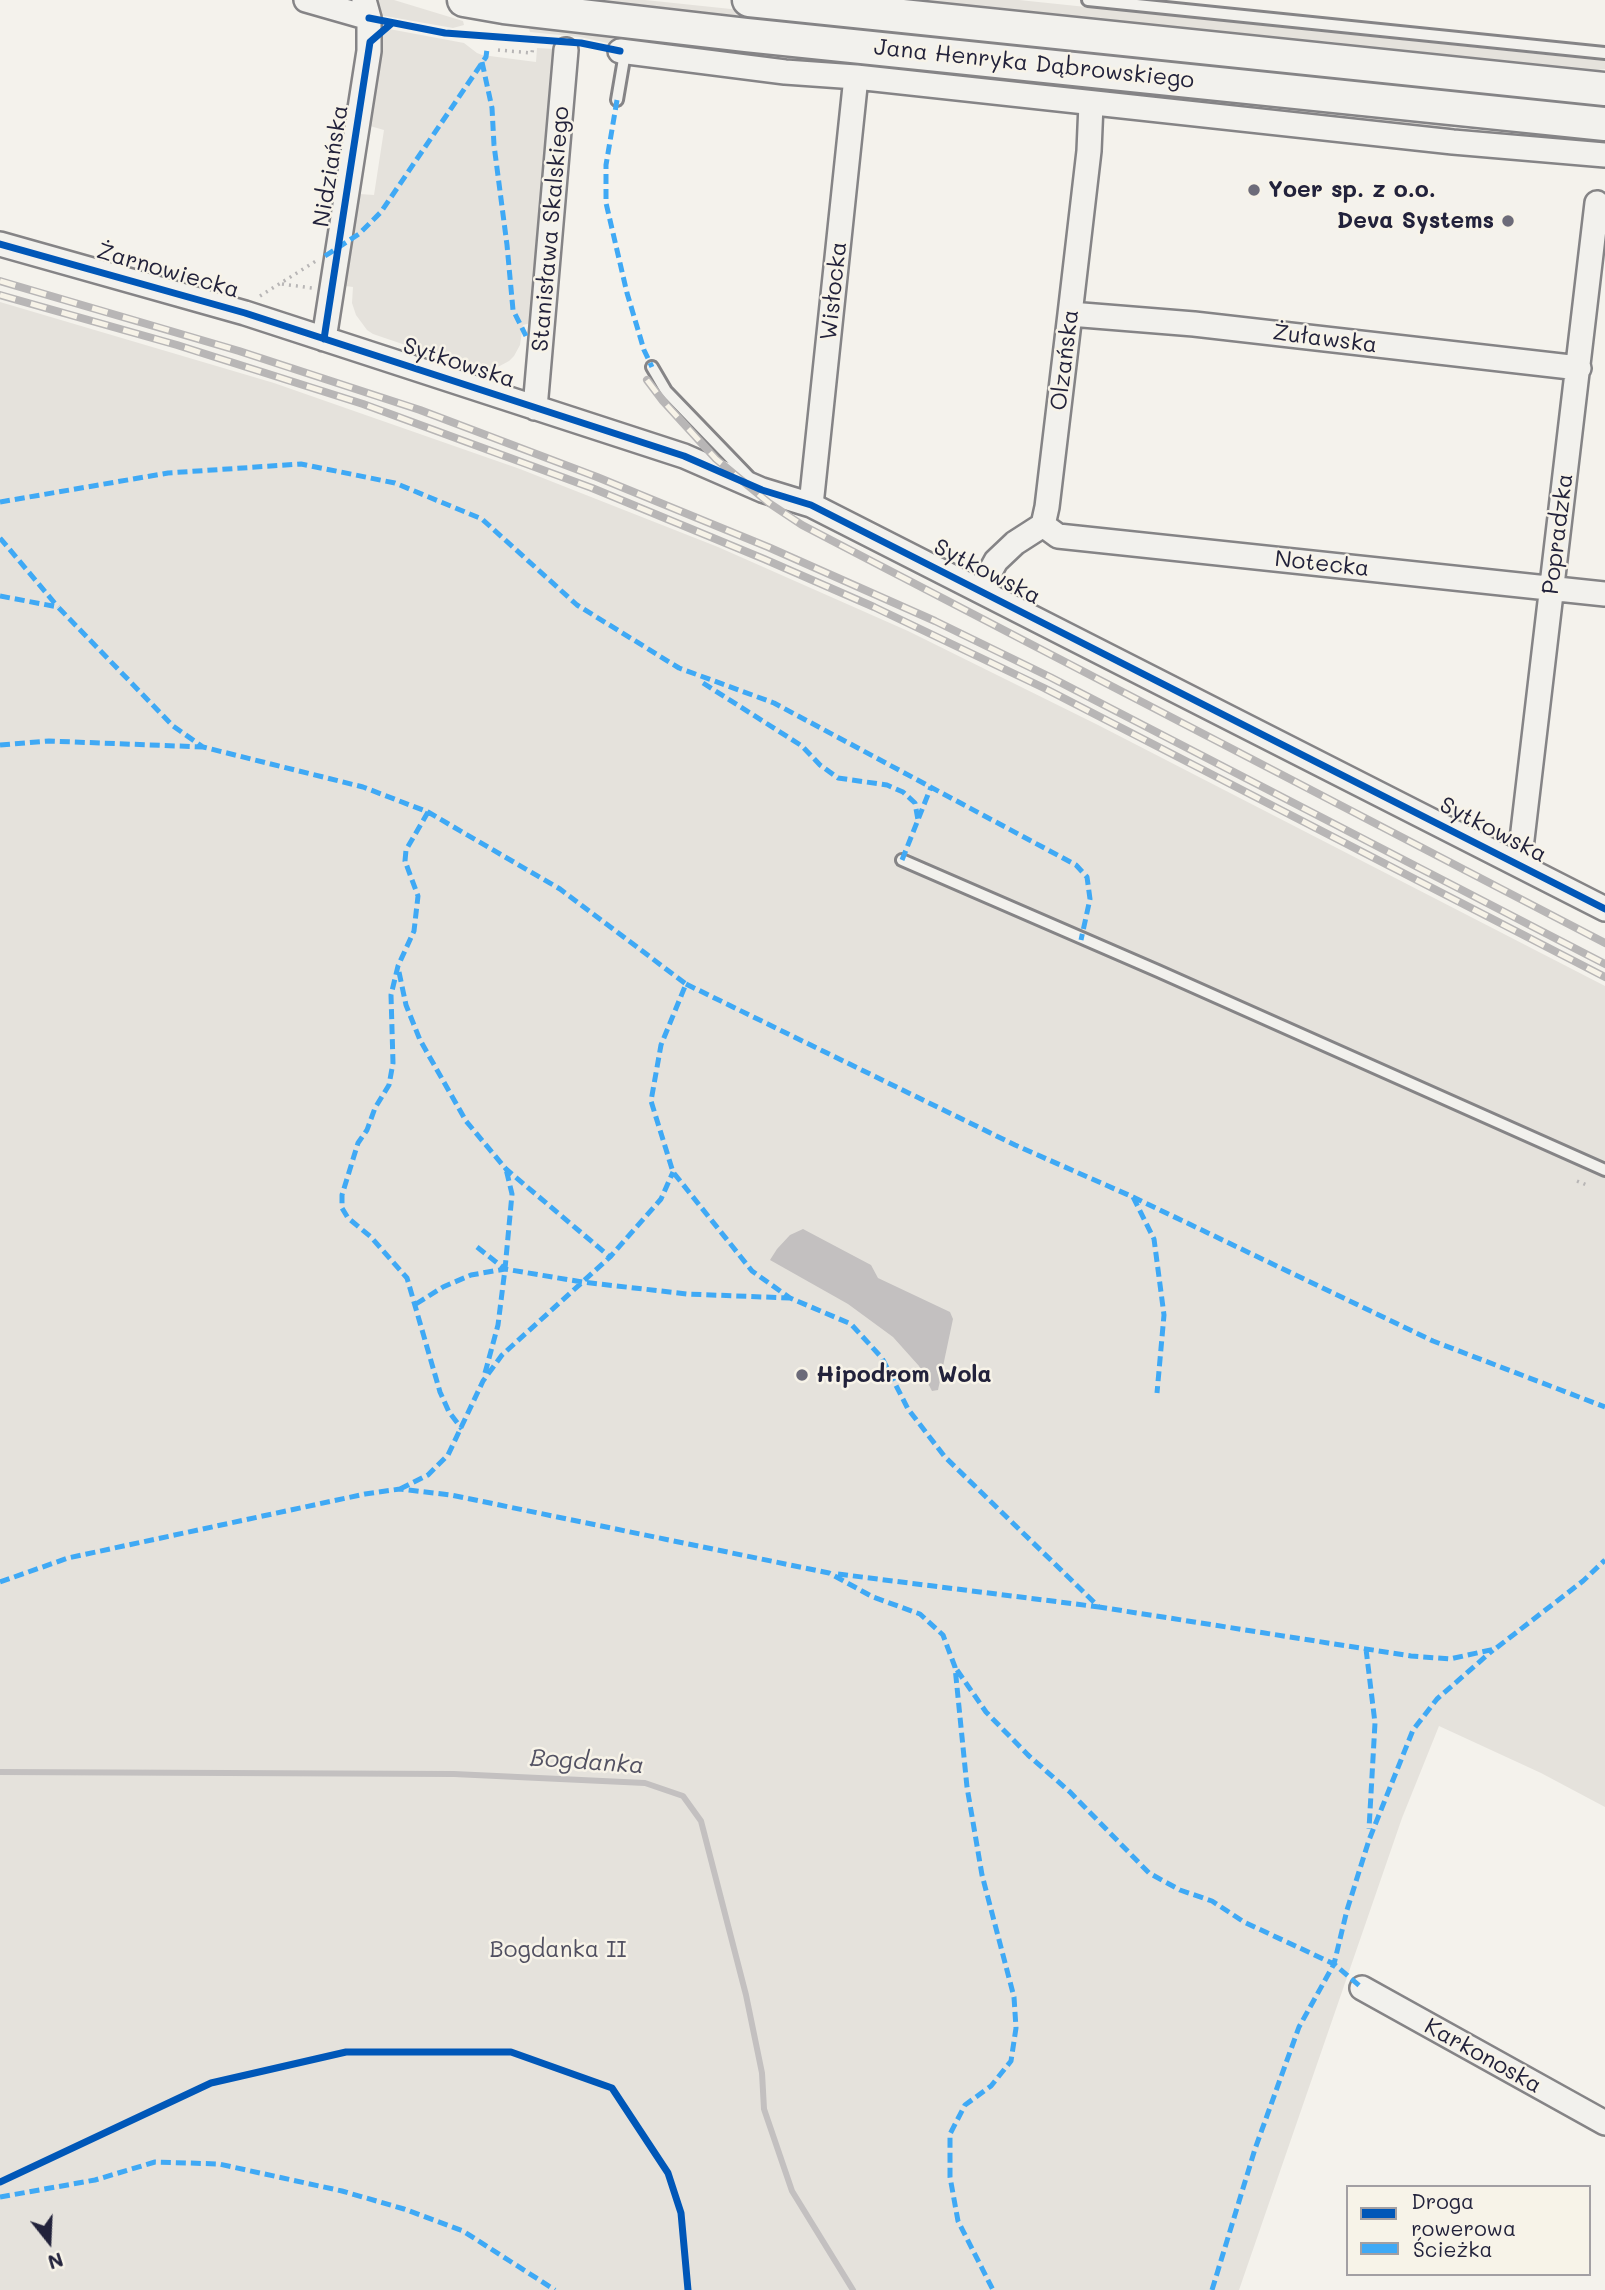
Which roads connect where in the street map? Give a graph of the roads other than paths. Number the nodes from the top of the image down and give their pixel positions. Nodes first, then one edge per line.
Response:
1 (306, 0) edge
2 (464, 0) edge
3 (749, 0) edge
4 (1088, 0) edge
5 (366, 9) edge
6 (566, 50) dead end
7 (622, 52) joint
8 (1605, 53) edge
9 (856, 77) junction
10 (1605, 79) edge
11 (1570, 85) junction
12 (1605, 89) edge
13 (617, 100) dead end
14 (1091, 104) junction
15 (1605, 124) edge
16 (1605, 155) edge
17 (1597, 203) dead end
18 (0, 244) edge
19 (1070, 314) junction
20 (324, 339) junction
21 (652, 367) dead end
22 (1579, 368) junction
23 (535, 408) junction
24 (762, 490) junction
25 (811, 505) junction
26 (1043, 525) junction
27 (1551, 589) junction
28 (980, 590) junction
29 (1605, 594) edge
30 (902, 860) dead end
31 (1519, 865) junction
32 (1605, 909) edge
33 (1605, 1170) edge
34 (1362, 1988) dead end
35 (1605, 2123) edge

1 - 5 street
2 - 15 main road, Jana Henryka Dąbrowskiego
3 - 11 main road, Jana Henryka Dąbrowskiego
4 - 8 lane
5 - 20 street, Nidziańska
6 - 23 street, Stanisława Skalskiego
7 - 9 street, Jana Henryka Dąbrowskiego
7 - 13 lane
9 - 14 street, Jana Henryka Dąbrowskiego
9 - 25 street, Wisłocka
10 - 11 street
11 - 12 main road, Jana Henryka Dąbrowskiego
14 - 16 street, Jana Henryka Dąbrowskiego
14 - 19 street, Olzańska
17 - 22 street, Popradzka
18 - 20 street, Żarnowiecka
19 - 22 street, Żuławska
19 - 26 street, Olzańska
20 - 23 street, Sytkowska
21 - 24 lane
22 - 27 street, Popradzka
23 - 24 street, Sytkowska
24 - 25 street, Sytkowska
25 - 28 street, Sytkowska
26 - 27 street, Notecka
26 - 28 street
27 - 29 street, Notecka
27 - 31 street, Popradzka
28 - 31 street, Sytkowska
30 - 33 lane
31 - 32 street, Sytkowska
34 - 35 street, Karkonoska

